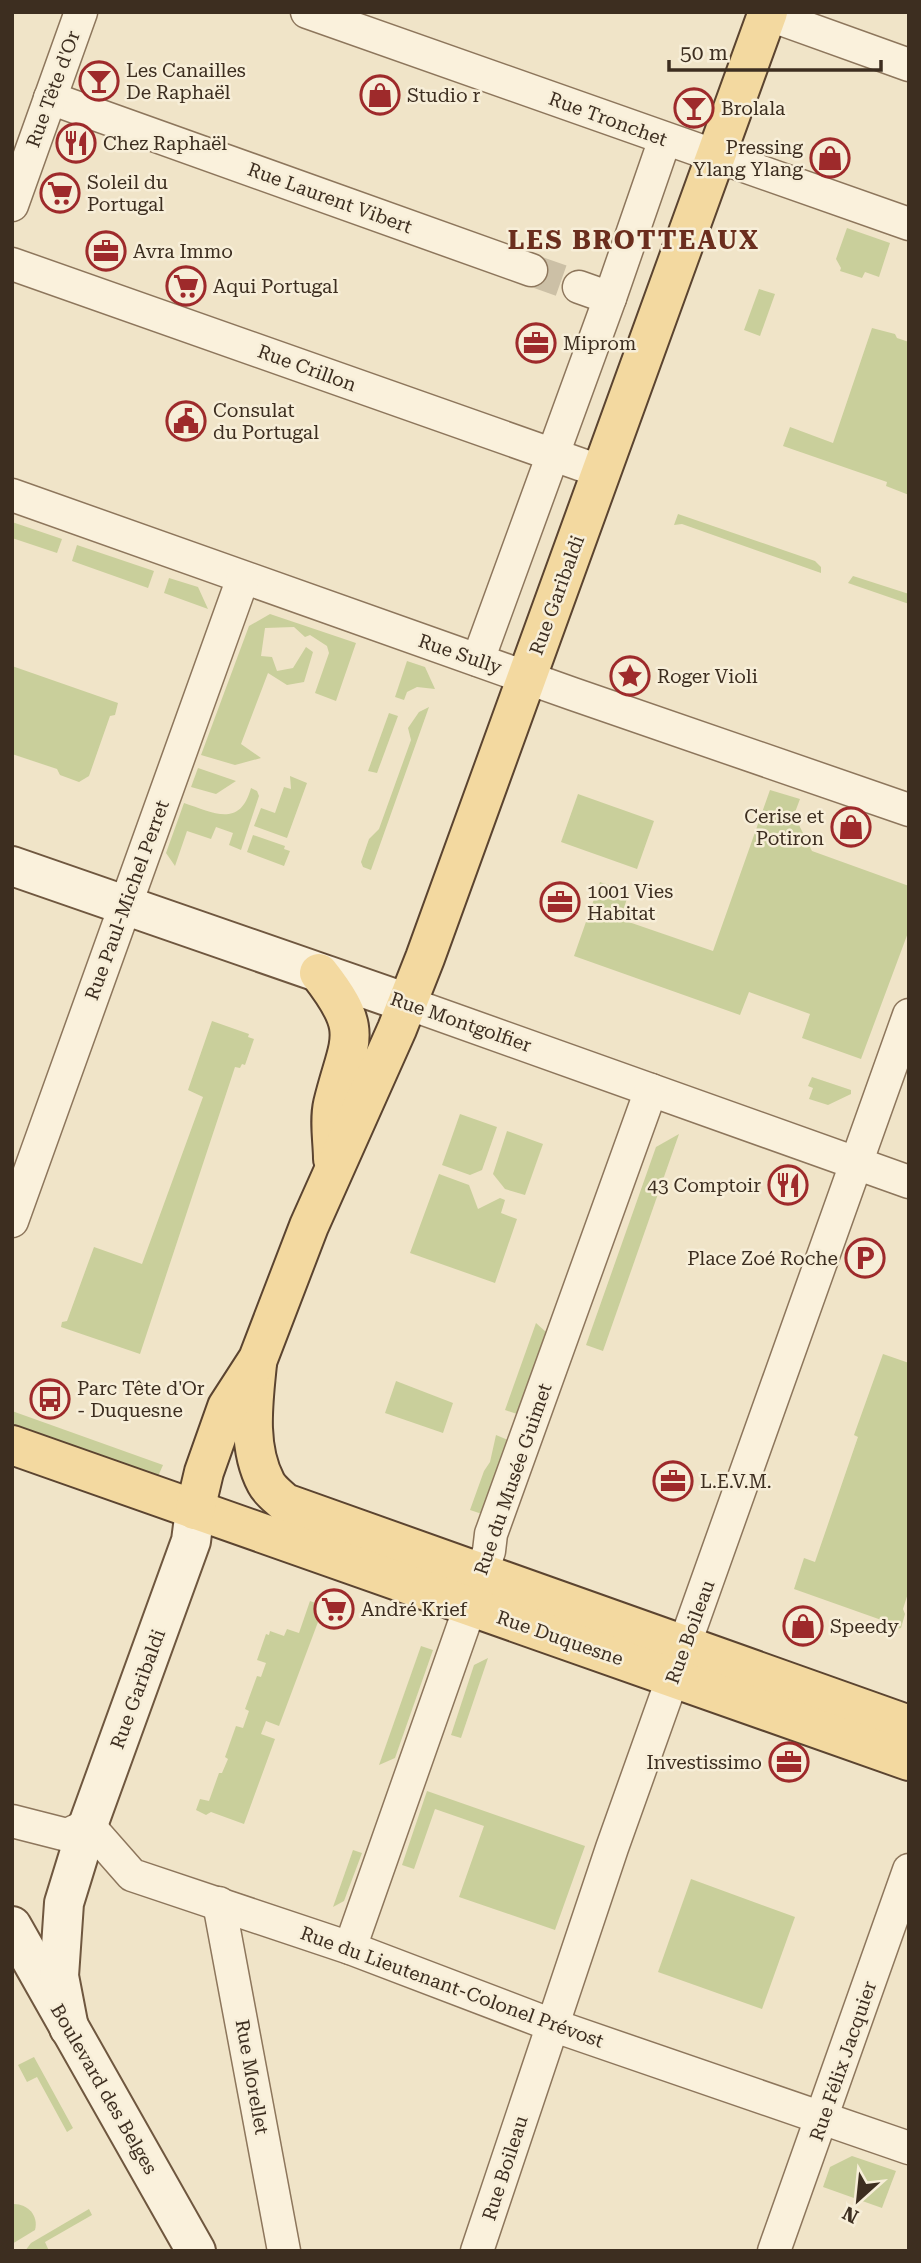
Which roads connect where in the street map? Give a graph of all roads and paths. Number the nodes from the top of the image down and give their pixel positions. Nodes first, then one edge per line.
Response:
1 (81, 12) edge
2 (307, 12) edge
3 (767, 13) edge
4 (909, 65) edge
5 (50, 98) junction
6 (665, 139) junction
7 (715, 157) junction
8 (12, 205) edge
9 (909, 225) edge
10 (12, 264) edge
11 (531, 270) tunnel mouth
12 (579, 287) tunnel mouth
13 (610, 298) junction
14 (554, 455) junction
15 (602, 472) junction
16 (12, 495) edge
17 (243, 578) junction
18 (478, 660) junction
19 (526, 678) junction
20 (909, 810) edge
21 (12, 866) edge
22 (125, 906) junction
23 (319, 973) junction
24 (407, 1003) junction
25 (909, 1015) edge
26 (651, 1090) junction
27 (856, 1163) junction
28 (333, 1172) junction
29 (909, 1182) edge
30 (12, 1221) edge
31 (258, 1359) junction
32 (12, 1446) edge
33 (285, 1503) joint
34 (195, 1510) junction
35 (476, 1590) junction
36 (679, 1662) junction
37 (909, 1725) edge
38 (909, 1761) edge
39 (12, 1821) edge
40 (88, 1825) junction
41 (909, 1870) edge
42 (219, 1903) junction
43 (12, 1926) edge
44 (350, 1948) junction
45 (552, 2025) junction
46 (69, 2028) junction
47 (823, 2119) junction
48 (909, 2148) edge
49 (196, 2251) edge
50 (284, 2251) edge
51 (477, 2251) edge
52 (775, 2251) edge

1 - 5 street, Rue Tête d'Or
2 - 6 street, Rue Tronchet
3 - 4 street
3 - 7 main road, Rue Garibaldi
5 - 8 street, Rue Tête d'Or
5 - 11 street, Rue Laurent Vibert
6 - 7 street, Rue Tronchet
6 - 13 street
7 - 9 street, Rue Tronchet
7 - 15 main road, Rue Garibaldi
10 - 14 street, Rue Crillon
12 - 13 street
13 - 14 street
14 - 15 street, Rue Crillon
14 - 18 street
15 - 19 main road, Rue Garibaldi
16 - 17 street, Rue Sully
17 - 18 street, Rue Sully
17 - 22 street, Rue Paul-Michel Perret
18 - 19 street, Rue Sully
19 - 20 street, Rue Sully
19 - 24 main road, Rue Garibaldi
21 - 22 main road, Rue Montgolfier
22 - 23 main road, Rue Montgolfier
22 - 30 street, Rue Paul-Michel Perret
23 - 24 main road, Rue Montgolfier
23 - 28 main road, Rue Garibaldi
24 - 26 street, Rue Montgolfier
24 - 28 main road, Rue Garibaldi
25 - 27 street, Rue Boileau
26 - 27 street, Rue Montgolfier
26 - 35 street, Rue du Musée Guimet
27 - 29 street, Rue Montgolfier
27 - 36 street, Rue Boileau
28 - 31 main road, Rue Garibaldi
31 - 33 main road, Rue Garibaldi
31 - 34 main road, Rue Garibaldi
32 - 34 main road, Rue Duquesne
33 - 35 main road, Rue Duquesne
34 - 35 main road, Rue Duquesne
34 - 40 main road, Rue Garibaldi
35 - 36 main road, Rue Duquesne
35 - 44 street, Rue du Musée Guimet
36 - 37 main road, Rue Duquesne
36 - 38 main road, Rue Duquesne
36 - 45 street, Rue Boileau
39 - 40 street
40 - 42 street, Rue du Lieutenant-Colonel Prévost
40 - 46 main road, Rue Garibaldi
41 - 47 street, Rue Félix Jacquier
42 - 44 street, Rue du Lieutenant-Colonel Prévost
42 - 50 street, Rue Morellet
43 - 46 main road, Boulevard des Belges
44 - 45 street, Rue du Lieutenant-Colonel Prévost
45 - 47 street, Rue du Lieutenant-Colonel Prévost
45 - 51 street, Rue Boileau
46 - 49 main road, Boulevard des Belges
47 - 48 street, Rue du Lieutenant-Colonel Prévost
47 - 52 street, Rue Félix Jacquier

